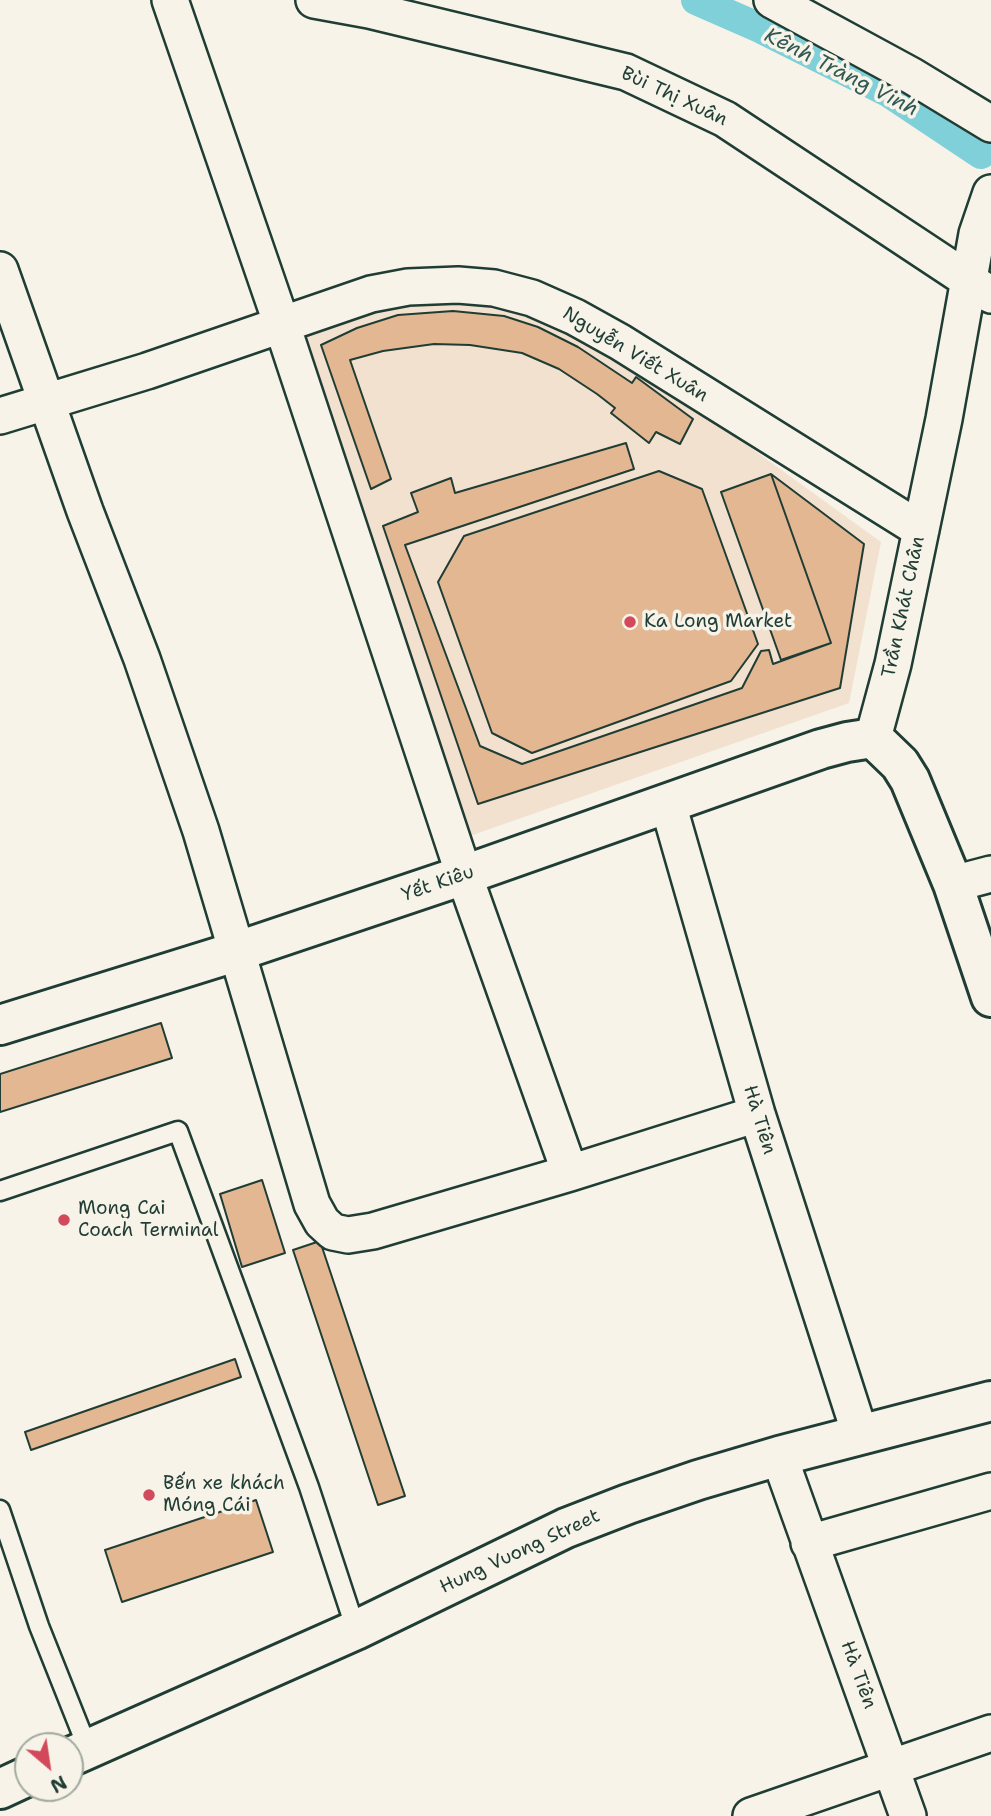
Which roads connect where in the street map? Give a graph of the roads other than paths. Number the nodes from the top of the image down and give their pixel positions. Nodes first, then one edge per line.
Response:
1 (170, 0) edge
2 (314, 0) edge
3 (772, 0) edge
4 (991, 124) edge
5 (991, 193) edge
6 (0, 270) edge
7 (979, 288) edge
8 (282, 325) junction
9 (46, 401) junction
10 (0, 416) edge
11 (921, 530) junction
12 (873, 738) junction
13 (668, 804) junction
14 (991, 874) edge
15 (464, 875) junction
16 (953, 884) junction
17 (239, 951) junction
18 (991, 997) edge
19 (0, 1025) edge
20 (757, 1114) junction
21 (570, 1173) junction
22 (0, 1191) edge
23 (991, 1401) edge
24 (860, 1434) junction
25 (779, 1456) junction
26 (991, 1491) edge
27 (0, 1510) edge
28 (809, 1543) junction
29 (356, 1630) junction
30 (72, 1732) edge
31 (991, 1732) edge
32 (84, 1751) edge
33 (892, 1766) junction
34 (751, 1816) edge
35 (908, 1816) edge

1 - 8 street
2 - 7 street, Bùi Thị Xuân
3 - 4 street
5 - 7 street, Trần Khát Chân
6 - 9 street
7 - 11 street, Trần Khát Chân
8 - 9 street, Nguyễn Viết Xuân
8 - 11 street, Nguyễn Viết Xuân
8 - 15 street
9 - 10 street, Nguyễn Viết Xuân
9 - 17 street
11 - 12 street, Trần Khát Chân
12 - 13 street, Yết Kiêu
12 - 16 street
13 - 15 street, Yết Kiêu
13 - 20 street, Hà Tiên
14 - 16 street
15 - 17 street, Yết Kiêu
15 - 21 street
16 - 18 street
17 - 19 street, Yết Kiêu
17 - 21 street
20 - 21 street
20 - 24 street, Hà Tiên
22 - 29 lane
23 - 24 street, Hung Vuong Street
24 - 25 street, Hung Vuong Street
25 - 28 street, Hà Tiên
25 - 29 street, Hung Vuong Street
26 - 28 street
27 - 30 lane
28 - 33 street, Hà Tiên
29 - 32 street, Hung Vuong Street
31 - 33 street
33 - 34 street
33 - 35 street, Hà Tiên

